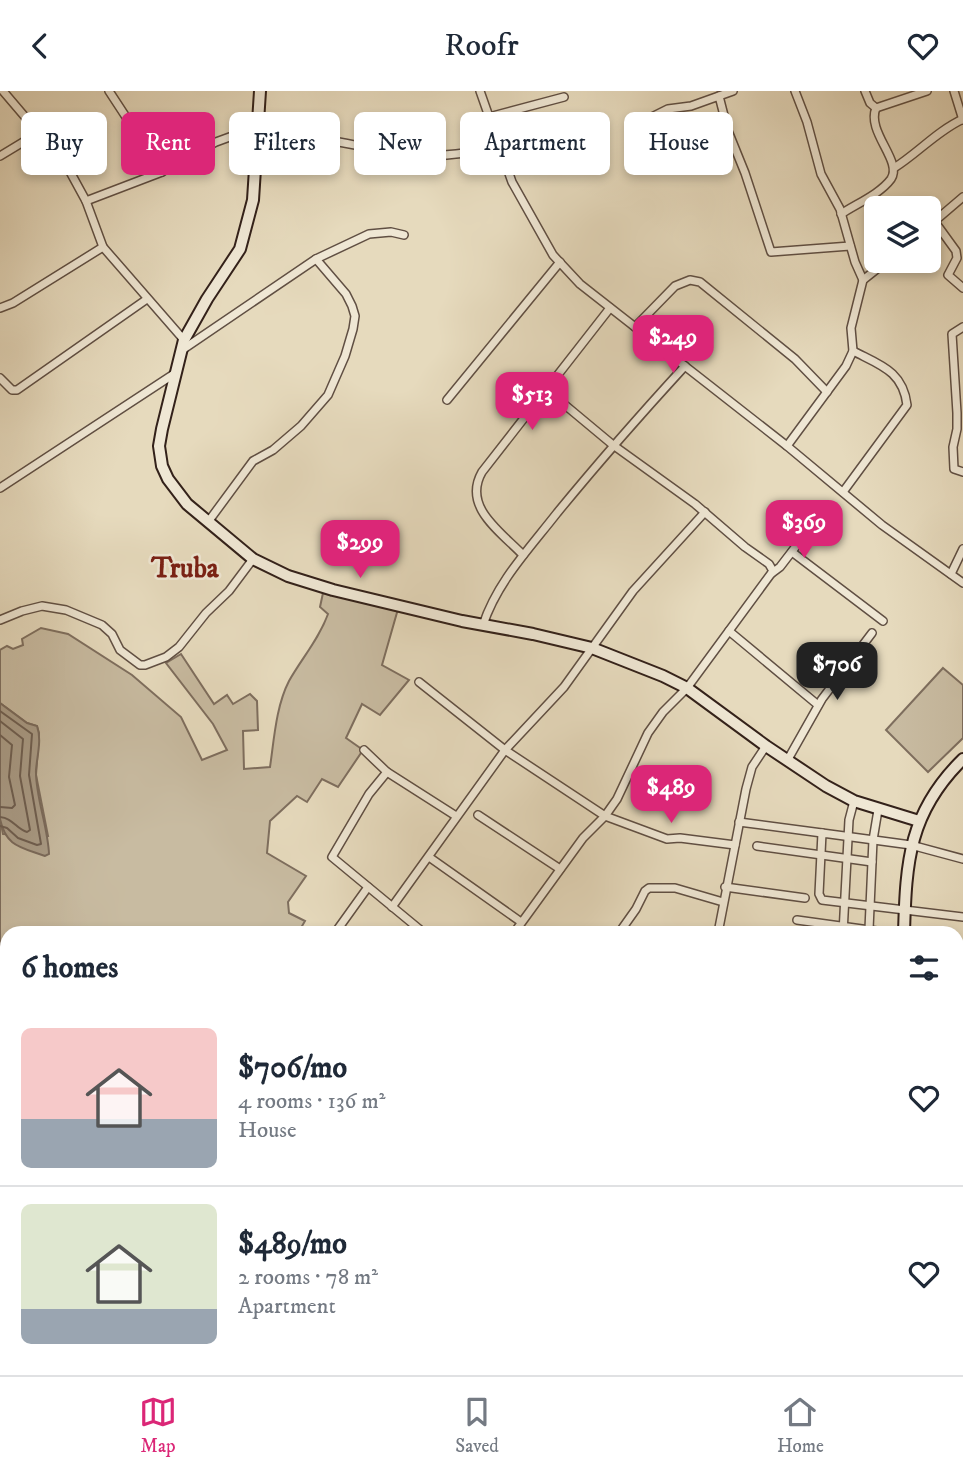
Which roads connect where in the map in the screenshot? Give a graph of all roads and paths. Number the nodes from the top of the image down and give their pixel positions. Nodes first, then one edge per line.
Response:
1 (3, 91) edge
2 (109, 91) edge
3 (260, 91) edge
4 (269, 91) edge
5 (480, 91) edge
6 (733, 91) edge
7 (795, 91) edge
8 (865, 91) edge
9 (898, 91) edge
10 (927, 91) edge
11 (954, 91) edge
12 (719, 96) junction
13 (564, 97) dead end
14 (901, 100) junction
15 (876, 108) junction
16 (21, 112) edge
17 (123, 112) edge
18 (258, 112) edge
19 (487, 112) edge
20 (508, 112) edge
21 (662, 112) edge
22 (963, 119) edge
23 (21, 143) edge
24 (340, 143) edge
25 (460, 154) edge
26 (0, 156) edge
27 (894, 168) junction
28 (70, 175) edge
29 (154, 175) edge
30 (254, 175) edge
31 (510, 175) edge
32 (963, 197) edge
33 (86, 201) junction
34 (841, 214) junction
35 (941, 216) edge
36 (941, 233) edge
37 (404, 235) dead end
38 (850, 246) junction
39 (103, 247) junction
40 (960, 259) edge
41 (316, 260) junction
42 (560, 262) junction
43 (872, 273) edge
44 (863, 280) junction
45 (963, 288) edge
46 (147, 299) junction
47 (0, 308) edge
48 (610, 308) junction
49 (635, 327) junction
50 (963, 327) edge
51 (183, 345) junction
52 (853, 351) junction
53 (685, 366) junction
54 (174, 374) junction
55 (0, 378) edge
56 (547, 390) junction
57 (827, 392) junction
58 (447, 400) dead end
59 (613, 445) junction
60 (788, 446) junction
61 (963, 472) edge
62 (0, 488) edge
63 (843, 492) junction
64 (705, 512) junction
65 (208, 522) junction
66 (813, 524) dead end
67 (963, 549) edge
68 (792, 552) junction
69 (523, 555) junction
70 (253, 559) junction
71 (772, 573) junction
72 (951, 574) junction
73 (963, 583) edge
74 (0, 620) edge
75 (883, 621) dead end
76 (483, 625) junction
77 (729, 631) junction
78 (872, 633) dead end
79 (592, 648) junction
80 (419, 681) dead end
81 (687, 688) junction
82 (818, 705) junction
83 (766, 746) junction
84 (364, 750) dead end
85 (505, 750) junction
86 (963, 759) edge
87 (788, 761) junction
88 (387, 772) junction
89 (854, 801) junction
90 (878, 810) junction
91 (478, 815) dead end
92 (456, 816) junction
93 (605, 816) junction
94 (919, 821) junction
95 (738, 822) junction
96 (821, 833) junction
97 (848, 836) junction
98 (873, 840) junction
99 (735, 845) junction
100 (911, 845) junction
101 (757, 846) dead end
102 (821, 856) junction
103 (429, 857) junction
104 (846, 859) junction
105 (963, 859) edge
106 (872, 862) junction
107 (560, 869) junction
108 (368, 887) junction
109 (725, 887) junction
110 (805, 898) dead end
111 (723, 902) junction
112 (845, 903) junction
113 (869, 906) junction
114 (392, 907) junction
115 (905, 909) junction
116 (963, 917) edge
117 (797, 920) dead end
118 (521, 922) junction
119 (340, 926) edge
120 (415, 926) edge
121 (518, 926) edge
122 (624, 926) edge
123 (719, 926) edge
124 (828, 926) edge
125 (843, 926) edge
126 (869, 926) edge
127 (904, 926) edge

1 - 16 street
2 - 17 street
3 - 4 street
3 - 18 street
5 - 19 street
6 - 12 street
7 - 34 street
8 - 15 street
9 - 14 street
10 - 14 street
11 - 22 street
12 - 21 street
12 - 38 street
13 - 20 street
14 - 15 street
15 - 27 street
22 - 27 street
23 - 26 street
24 - 25 street
27 - 34 street
28 - 33 street
29 - 33 street
30 - 51 street
31 - 42 street
32 - 35 street
33 - 39 street
34 - 38 street
36 - 40 street
37 - 41 street
38 - 44 street
39 - 46 street
39 - 47 street
40 - 45 street
41 - 51 street
41 - 65 street
42 - 48 street
42 - 58 street
43 - 44 street
44 - 52 street
46 - 51 street
46 - 55 street
48 - 49 street
48 - 56 street
49 - 53 street
49 - 57 street
50 - 61 street
51 - 54 street
52 - 57 street
52 - 63 street
53 - 59 street
53 - 60 street
54 - 62 street
54 - 65 street
56 - 59 street
56 - 69 street
57 - 60 street
59 - 64 street
59 - 69 street
60 - 63 street
63 - 72 street
64 - 71 street
64 - 79 street
65 - 70 street
66 - 68 street
67 - 72 street
68 - 71 street
68 - 75 street
69 - 76 street
70 - 74 street
70 - 76 street
71 - 77 street
72 - 73 street
76 - 79 street
77 - 81 street
77 - 82 street
78 - 82 street
79 - 81 street
79 - 85 street
80 - 85 street
81 - 83 street
81 - 93 street
82 - 87 street
83 - 87 street
83 - 95 street
84 - 88 street
85 - 92 street
85 - 93 street
86 - 94 street
87 - 89 street
88 - 92 street
88 - 108 street
89 - 90 street
89 - 97 street
90 - 94 street
90 - 98 street
91 - 107 street
92 - 103 street
93 - 99 street
93 - 107 street
94 - 100 street
95 - 96 street
95 - 99 street
96 - 97 street
96 - 102 street
97 - 98 street
97 - 104 street
98 - 100 street
98 - 106 street
99 - 109 street
100 - 105 street
100 - 115 street
101 - 102 street
102 - 104 street
102 - 112 street
103 - 114 street
103 - 118 street
104 - 106 street
104 - 112 street
106 - 113 street
107 - 118 street
108 - 114 street
108 - 119 street
109 - 110 street
109 - 111 street
111 - 122 street
111 - 123 street
112 - 113 street
112 - 125 street
113 - 115 street
113 - 126 street
114 - 120 street
115 - 116 street
115 - 127 street
117 - 124 street
118 - 121 street

